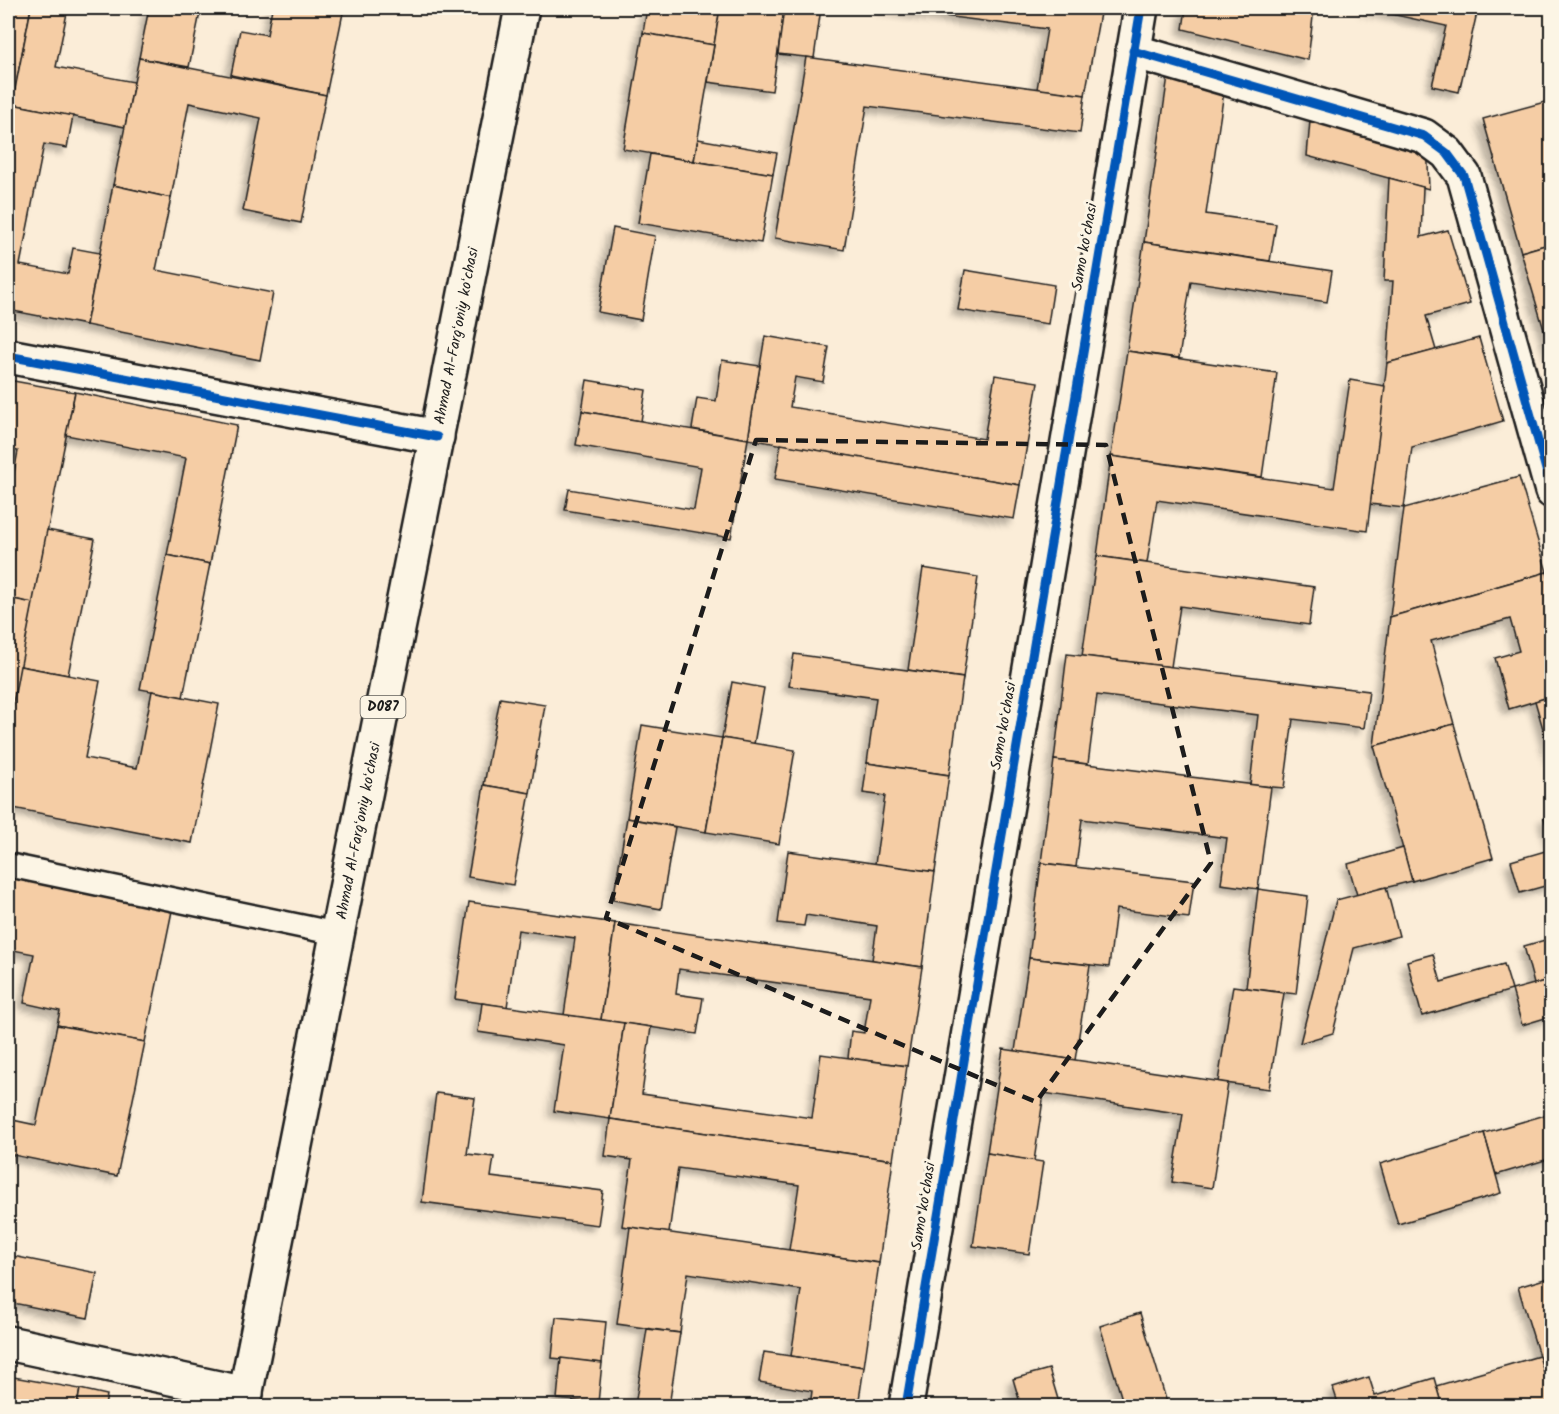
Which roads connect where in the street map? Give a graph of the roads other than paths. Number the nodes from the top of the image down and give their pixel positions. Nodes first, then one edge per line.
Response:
1 (522, 8) edge
2 (1141, 8) edge
3 (1133, 51) junction
4 (8, 356) edge
5 (437, 437) junction
6 (1551, 491) edge
7 (8, 865) edge
8 (338, 934) junction
9 (8, 1343) edge
10 (245, 1400) edge
11 (906, 1407) edge

1 - 5 street, Ahmad Al-Fargʻoniy koʻchasi / D087
2 - 3 street, Samo koʻchasi
3 - 6 street
3 - 11 street, Samo koʻchasi
4 - 5 street
5 - 8 street, Ahmad Al-Fargʻoniy koʻchasi / D087
7 - 8 lane
8 - 10 street, Ahmad Al-Fargʻoniy koʻchasi / D087
9 - 10 street

